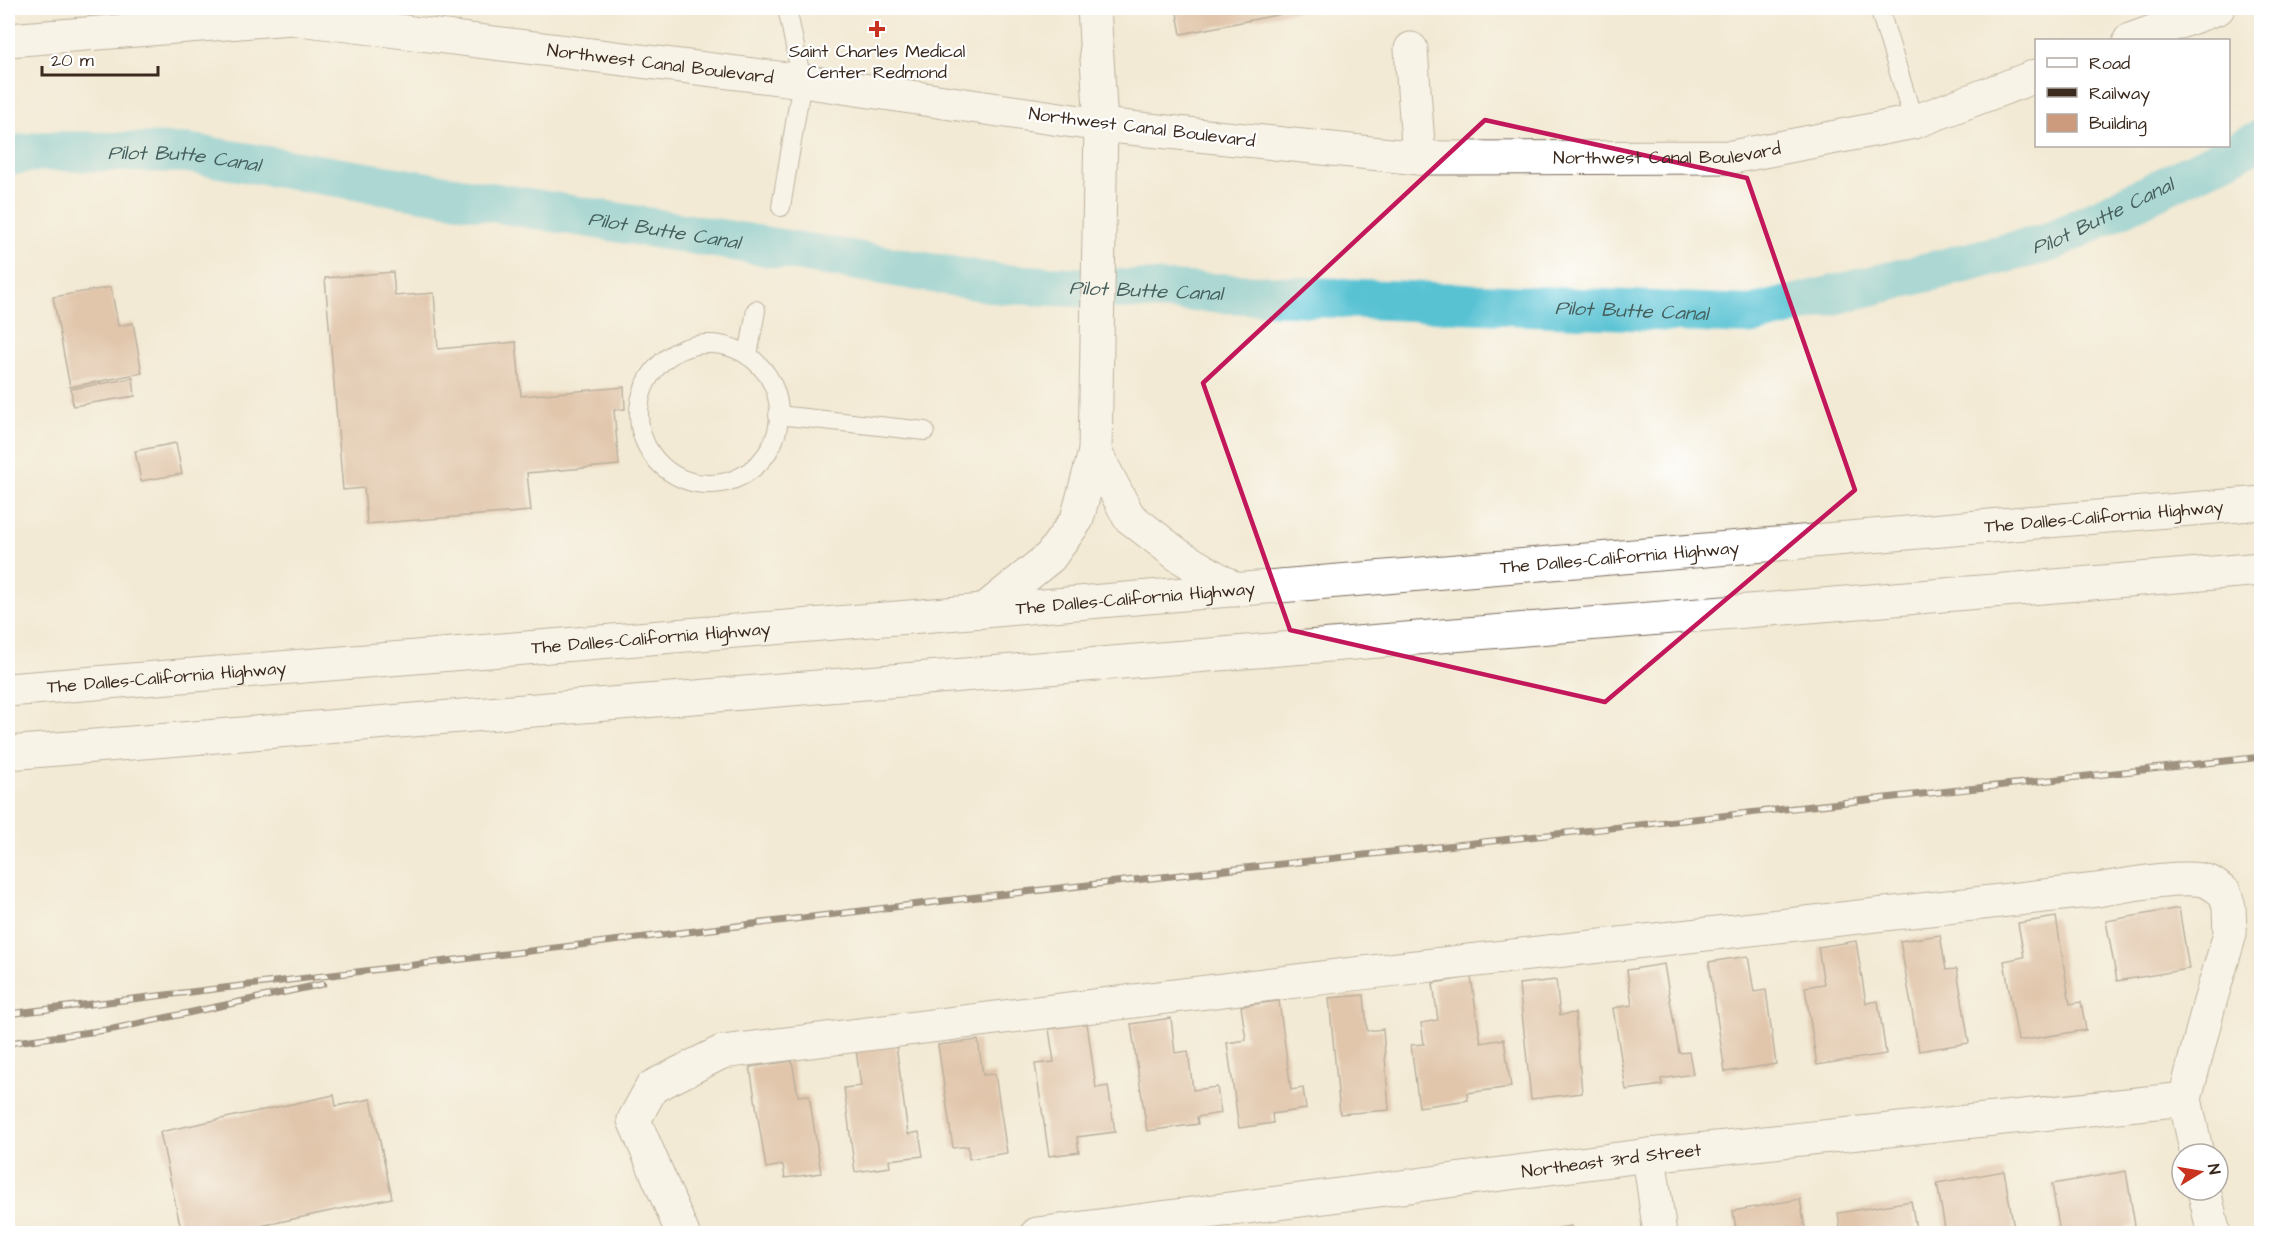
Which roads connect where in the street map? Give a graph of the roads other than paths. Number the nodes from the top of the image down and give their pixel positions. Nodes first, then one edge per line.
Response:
1 (787, 8) edge
2 (1094, 8) edge
3 (1879, 8) edge
4 (2218, 8) edge
5 (2133, 39) edge
6 (8, 40) edge
7 (1411, 49) dead end
8 (2035, 77) edge
9 (802, 81) junction
10 (1914, 122) junction
11 (1101, 125) junction
12 (1419, 158) junction
13 (781, 207) dead end
14 (756, 310) dead end
15 (748, 356) junction
16 (778, 415) junction
17 (925, 431) dead end
18 (1095, 452) junction
19 (2262, 503) edge
20 (2262, 569) edge
21 (1236, 590) junction
22 (982, 611) junction
23 (8, 690) edge
24 (8, 753) edge
25 (2185, 1098) junction
26 (2194, 1142) edge
27 (1649, 1155) junction
28 (2207, 1202) edge
29 (682, 1233) edge
30 (1037, 1233) edge
31 (1660, 1233) edge
32 (2214, 1233) edge

1 - 9 lane
2 - 11 main road
3 - 10 lane
4 - 5 main road
6 - 9 main road, Northwest Canal Boulevard
7 - 12 main road
8 - 10 main road, Northwest Canal Boulevard
9 - 11 main road, Northwest Canal Boulevard
9 - 13 lane
10 - 12 main road, Northwest Canal Boulevard
11 - 12 main road, Northwest Canal Boulevard
11 - 18 main road
14 - 15 lane
15 - 16 lane
15 - 16 lane
16 - 17 lane
18 - 21 main road
18 - 22 main road
19 - 21 main road, The Dalles-California Highway
20 - 24 main road
21 - 22 main road, The Dalles-California Highway
22 - 23 main road, The Dalles-California Highway
25 - 26 main road
25 - 27 main road, Northeast 3rd Street
25 - 29 main road
27 - 30 main road, Northeast 3rd Street
27 - 31 main road
28 - 32 main road

